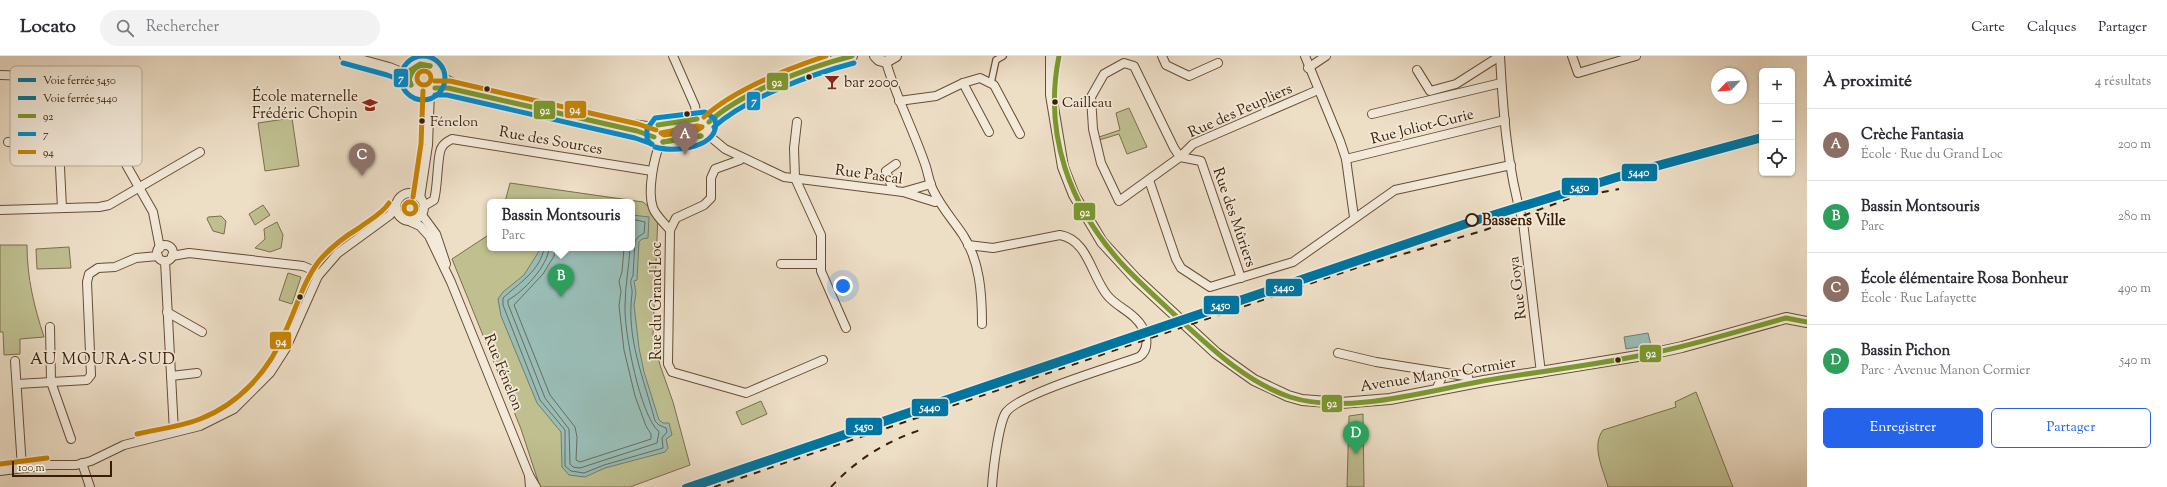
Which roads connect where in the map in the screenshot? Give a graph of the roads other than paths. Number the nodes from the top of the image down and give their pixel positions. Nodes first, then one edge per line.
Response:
1 (345, 56) edge
2 (673, 56) edge
3 (852, 56) edge
4 (876, 56) edge
5 (896, 56) edge
6 (1003, 56) edge
7 (1051, 56) edge
8 (1059, 56) edge
9 (1162, 56) edge
10 (1304, 56) edge
11 (1326, 56) edge
12 (1500, 56) edge
13 (1572, 56) edge
14 (1636, 56) edge
15 (834, 58) edge
16 (426, 60) edge
17 (886, 62) junction
18 (1218, 63) dead end
19 (1308, 68) junction
20 (1417, 70) dead end
21 (0, 75) edge
22 (10, 75) edge
23 (409, 76) junction
24 (438, 76) junction
25 (963, 83) junction
26 (991, 83) junction
27 (1502, 83) junction
28 (1318, 90) junction
29 (429, 91) junction
30 (899, 101) junction
31 (1054, 107) junction
32 (1372, 114) dead end
33 (697, 118) junction
34 (1504, 120) junction
35 (708, 122) junction
36 (798, 122) dead end
37 (989, 132) dead end
38 (707, 134) junction
39 (1020, 134) dead end
40 (657, 135) junction
41 (200, 152) dead end
42 (742, 157) junction
43 (1180, 157) junction
44 (1346, 159) junction
45 (896, 164) dead end
46 (1511, 165) junction
47 (60, 166) edge
48 (127, 166) edge
49 (652, 171) junction
50 (795, 178) junction
51 (1148, 180) junction
52 (931, 184) junction
53 (139, 188) junction
54 (893, 190) junction
55 (903, 192) junction
56 (419, 199) junction
57 (938, 200) junction
58 (62, 208) junction
59 (395, 208) junction
60 (0, 210) edge
61 (422, 215) junction
62 (1354, 217) junction
63 (401, 219) junction
64 (412, 222) junction
65 (367, 230) junction
66 (670, 230) junction
67 (968, 245) junction
68 (161, 255) junction
69 (172, 256) junction
70 (780, 264) dead end
71 (822, 264) junction
72 (318, 276) junction
73 (1241, 278) junction
74 (451, 282) junction
75 (167, 312) junction
76 (1807, 322) edge
77 (982, 324) dead end
78 (50, 327) dead end
79 (846, 328) dead end
80 (202, 332) dead end
81 (1338, 353) dead end
82 (823, 360) dead end
83 (15, 361) dead end
84 (1437, 372) junction
85 (197, 373) dead end
86 (1541, 373) junction
87 (170, 376) junction
88 (51, 382) junction
89 (17, 384) junction
90 (1470, 384) junction
91 (1436, 390) junction
92 (174, 432) junction
93 (71, 439) dead end
94 (79, 464) junction
95 (22, 468) junction
96 (0, 471) edge
97 (529, 475) junction
98 (90, 487) edge
99 (530, 487) edge
100 (536, 487) edge
101 (992, 487) edge

1 - 23 street
2 - 33 street
3 - 15 street
4 - 17 street
5 - 17 street
6 - 26 street
7 - 31 street, Avenue Manon Cormier
8 - 31 street, Avenue Manon Cormier
9 - 18 street
10 - 19 street
11 - 19 street
12 - 20 street
12 - 27 street, Rue Goya
13 - 14 street
15 - 35 street
16 - 23 street
16 - 24 street
17 - 30 street
19 - 28 street
21 - 22 street
23 - 29 street
24 - 29 street
24 - 40 street
25 - 26 street
25 - 30 street
25 - 37 street
26 - 39 street
27 - 32 street
27 - 34 street, Rue Goya
28 - 43 street, Rue des Peupliers
28 - 44 street
29 - 40 street
29 - 56 street
30 - 52 street
31 - 91 street, Avenue Manon Cormier
33 - 35 street
33 - 40 street
34 - 44 street, Rue Joliot-Curie
34 - 46 street, Rue Goya
35 - 38 street
36 - 50 street
38 - 40 street
38 - 42 street, Rue Pascal
40 - 49 street
41 - 53 street
42 - 50 street, Rue Pascal
42 - 66 street, Rue du Grand Loc
43 - 51 street, Rue des Peupliers
43 - 51 street, Rue des Peupliers
43 - 73 street, Rue des Mûriers
44 - 62 street
45 - 54 street
46 - 62 street
46 - 86 street, Rue Goya
47 - 58 street
48 - 53 street
49 - 56 street, Rue des Sources
49 - 66 street
50 - 54 street, Rue Pascal
50 - 71 street
51 - 73 street
52 - 55 street
52 - 57 street
53 - 58 street
53 - 68 street
54 - 55 street, Rue Pascal
55 - 57 street, Rue Pascal
56 - 59 street
56 - 61 street
57 - 67 street
58 - 60 street
59 - 63 street
59 - 65 street
61 - 64 street
61 - 74 street, Rue Fénelon
62 - 73 street
63 - 64 street
63 - 65 street
64 - 74 street, Rue Fénelon
65 - 72 street
66 - 82 street, Rue du Grand Loc
67 - 77 street
67 - 101 street
68 - 69 street
68 - 69 street
68 - 75 street
68 - 88 street
69 - 72 street
70 - 71 street
71 - 79 street
72 - 92 street
74 - 97 street, Rue Fénelon
75 - 80 street
75 - 87 street
76 - 86 street, Avenue Manon Cormier
78 - 88 street
81 - 84 street
83 - 89 street
84 - 90 street
84 - 91 street
85 - 87 street
86 - 90 street, Avenue Manon Cormier
87 - 92 street
88 - 89 street
88 - 93 street
89 - 95 street
90 - 91 street, Avenue Manon Cormier
92 - 94 street
94 - 95 street
94 - 98 street
95 - 96 street
97 - 99 street
97 - 100 street

